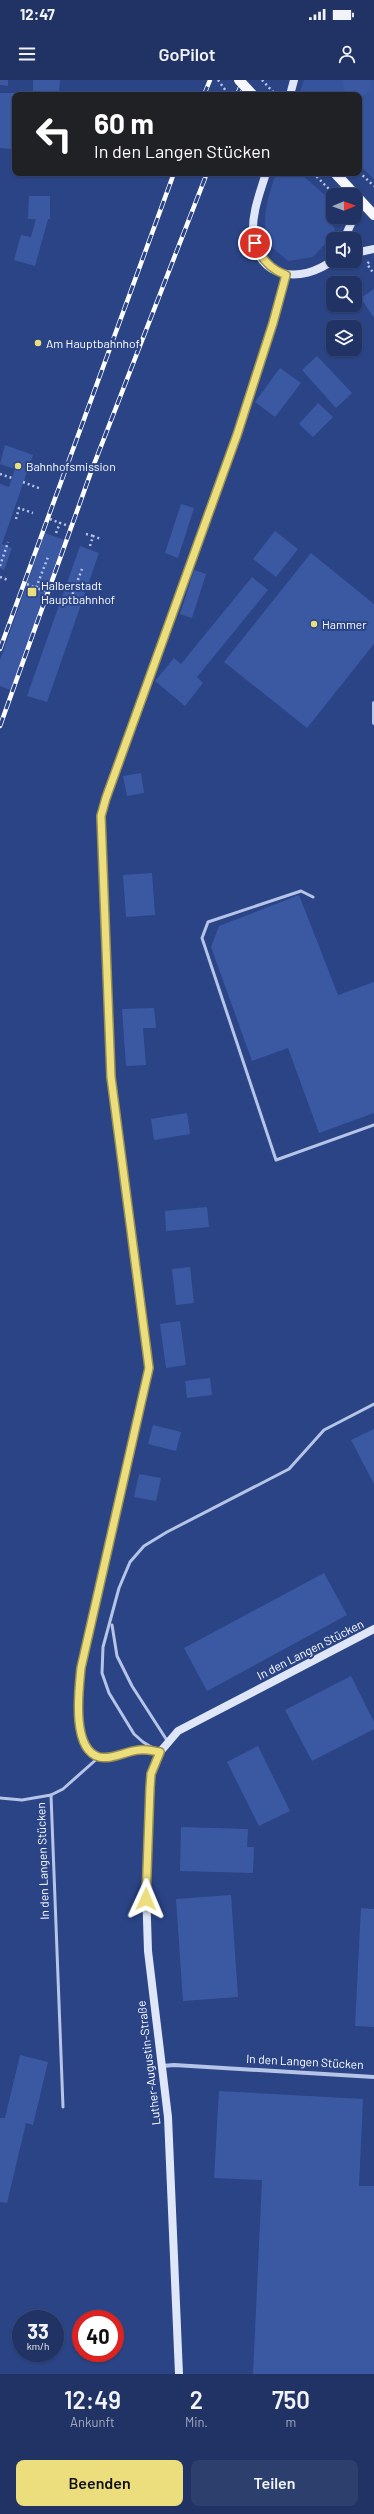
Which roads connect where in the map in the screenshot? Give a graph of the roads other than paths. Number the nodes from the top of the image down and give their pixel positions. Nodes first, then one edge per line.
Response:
1 (239, 80) edge
2 (294, 80) edge
3 (250, 92) edge
4 (291, 92) edge
5 (265, 176) edge
6 (338, 176) edge
7 (349, 188) edge
8 (363, 201) joint
9 (374, 206) edge
10 (374, 215) edge
11 (374, 249) edge
12 (362, 252) edge
13 (326, 264) edge
14 (286, 275) junction
15 (374, 703) edge
16 (374, 723) edge
17 (313, 897) dead end
18 (374, 1125) edge
19 (374, 1404) edge
20 (112, 1623) junction
21 (374, 1629) edge
22 (168, 1742) junction
23 (160, 1752) junction
24 (99, 1757) junction
25 (51, 1795) junction
26 (0, 1798) edge
27 (162, 2066) junction
28 (374, 2077) edge
29 (63, 2107) dead end
30 (179, 2374) edge

1 - 3 main road, bridge
2 - 4 street
5 - 14 street
6 - 7 main road
8 - 9 street
8 - 10 main road
11 - 12 street
13 - 14 street
14 - 24 street
15 - 16 street
17 - 18 lane
19 - 20 lane
20 - 22 lane
20 - 23 lane
21 - 22 street, In den Langen Stücken
22 - 23 street, In den Langen Stücken
23 - 24 street
23 - 27 street, Luther-Augustin-Straße
24 - 25 lane, In den Langen Stücken
25 - 26 lane
25 - 29 lane, In den Langen Stücken
27 - 28 street, In den Langen Stücken
27 - 30 street, Luther-Augustin-Straße

